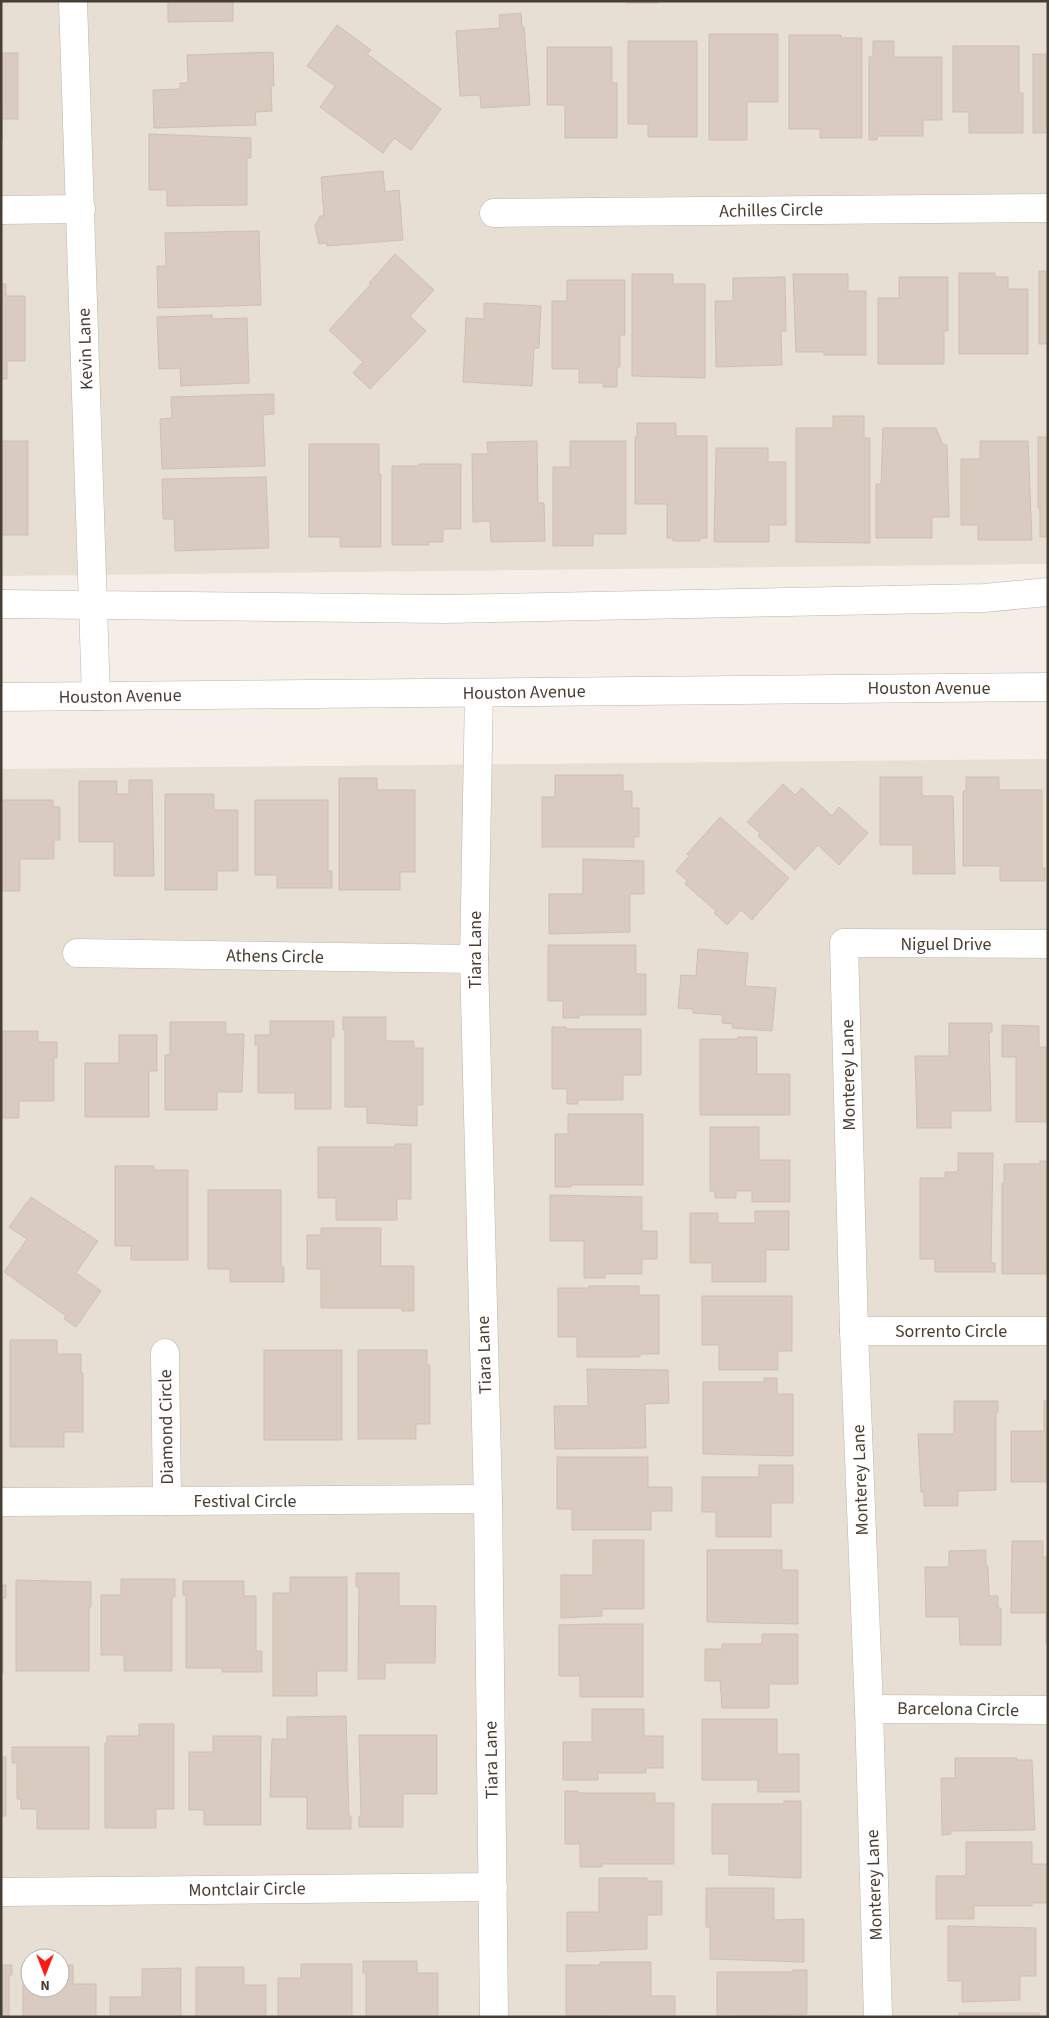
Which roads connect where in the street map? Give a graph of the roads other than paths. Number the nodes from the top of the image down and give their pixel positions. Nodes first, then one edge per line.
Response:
1 (73, 1) edge
2 (1048, 208) edge
3 (80, 209) junction
4 (1, 210) edge
5 (494, 213) dead end
6 (1048, 592) edge
7 (93, 603) junction
8 (1, 604) edge
9 (1048, 687) edge
10 (479, 693) junction
11 (96, 696) junction
12 (1, 697) edge
13 (844, 943) joint
14 (1048, 944) edge
15 (77, 953) dead end
16 (474, 959) junction
17 (854, 1331) junction
18 (1048, 1331) edge
19 (165, 1353) dead end
20 (488, 1499) junction
21 (167, 1501) junction
22 (1, 1502) edge
23 (869, 1709) junction
24 (1048, 1710) edge
25 (493, 1887) junction
26 (1, 1892) edge
27 (494, 2017) edge
28 (878, 2017) edge

1 - 3 street, Kevin Lane
2 - 5 street, Achilles Circle
3 - 4 street
3 - 7 street, Kevin Lane
6 - 7 street
7 - 8 street
7 - 11 street, Kevin Lane
9 - 10 street, Houston Avenue
10 - 11 street, Houston Avenue
10 - 16 street, Tiara Lane
11 - 12 street, Houston Avenue
13 - 14 street, Niguel Drive
13 - 17 street, Monterey Lane
15 - 16 street, Athens Circle
16 - 20 street, Tiara Lane
17 - 18 street, Sorrento Circle
17 - 23 street, Monterey Lane
19 - 21 street, Diamond Circle
20 - 21 street, Festival Circle
20 - 25 street, Tiara Lane
21 - 22 street, Festival Circle
23 - 24 street, Barcelona Circle
23 - 28 street, Monterey Lane
25 - 26 street, Montclair Circle
25 - 27 street, Tiara Lane

